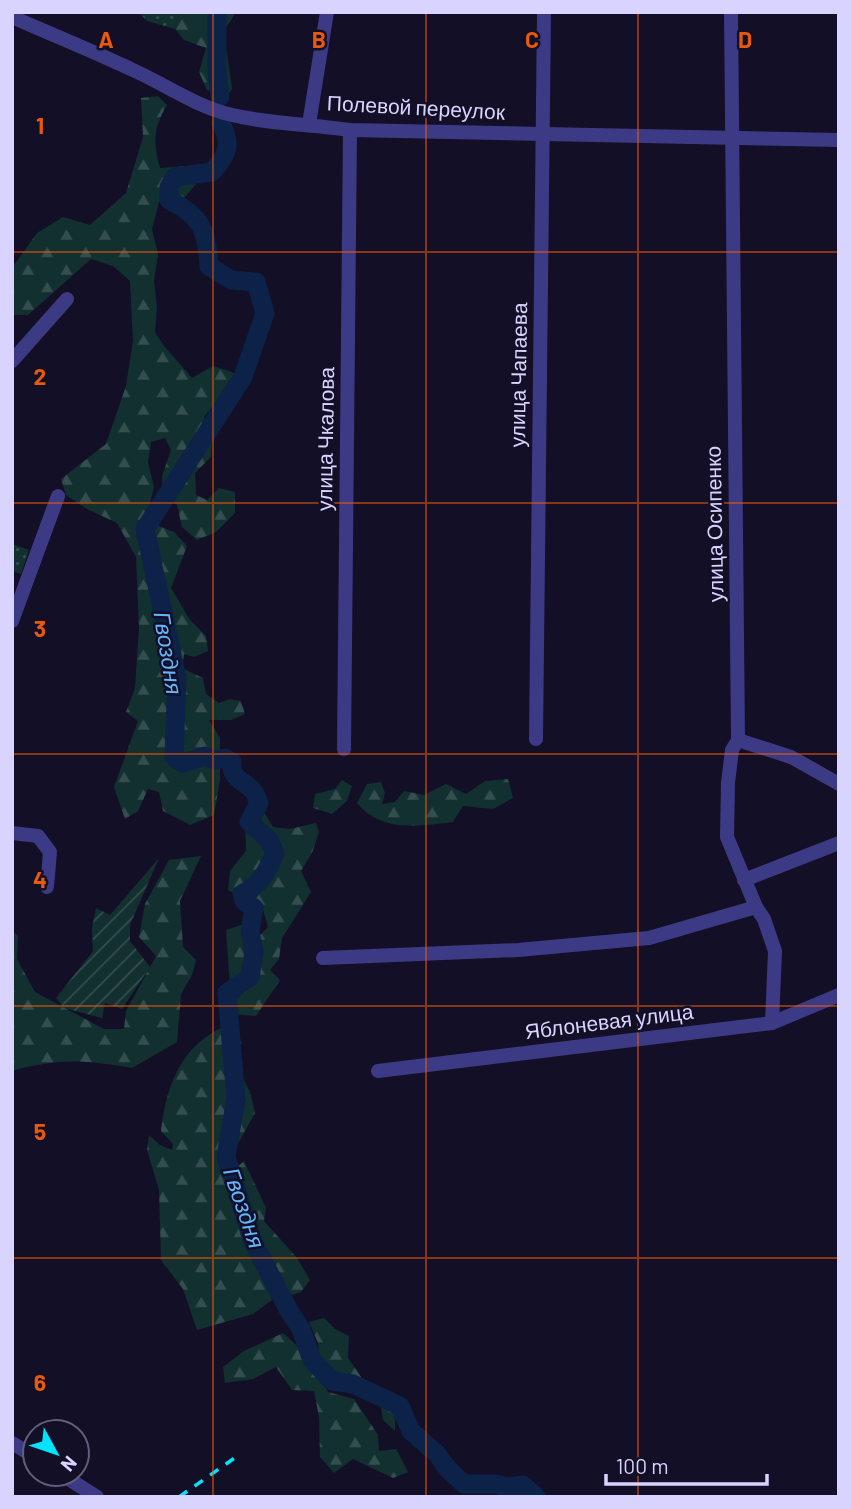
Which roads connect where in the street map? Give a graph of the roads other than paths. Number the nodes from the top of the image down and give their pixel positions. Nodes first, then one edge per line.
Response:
1 (327, 12) edge
2 (544, 12) edge
3 (731, 12) edge
4 (12, 17) edge
5 (309, 124) junction
6 (350, 130) junction
7 (543, 134) junction
8 (733, 137) junction
9 (839, 140) edge
10 (67, 299) dead end
11 (12, 362) edge
12 (58, 496) dead end
13 (12, 621) edge
14 (536, 739) dead end
15 (738, 740) junction
16 (344, 749) dead end
17 (839, 784) edge
18 (12, 833) edge
19 (839, 843) edge
20 (744, 880) junction
21 (47, 887) dead end
22 (755, 907) junction
23 (323, 958) dead end
24 (839, 995) edge
25 (772, 1023) junction
26 (378, 1071) dead end

1 - 5 street
2 - 7 street, улица Чапаева
3 - 8 street, улица Осипенко
4 - 5 street, Полевой переулок
5 - 6 street, Полевой переулок
6 - 7 street, Полевой переулок
6 - 16 street, улица Чкалова
7 - 8 street, Полевой переулок
7 - 14 street, улица Чапаева
8 - 9 street, Полевой переулок
8 - 15 street, улица Осипенко
10 - 11 street
12 - 13 street
15 - 17 street
15 - 20 street, улица Осипенко
18 - 21 street
19 - 20 street
20 - 22 street, улица Осипенко
22 - 23 street
22 - 25 street, улица Осипенко
24 - 25 street, Яблоневая улица
25 - 26 street, Яблоневая улица

